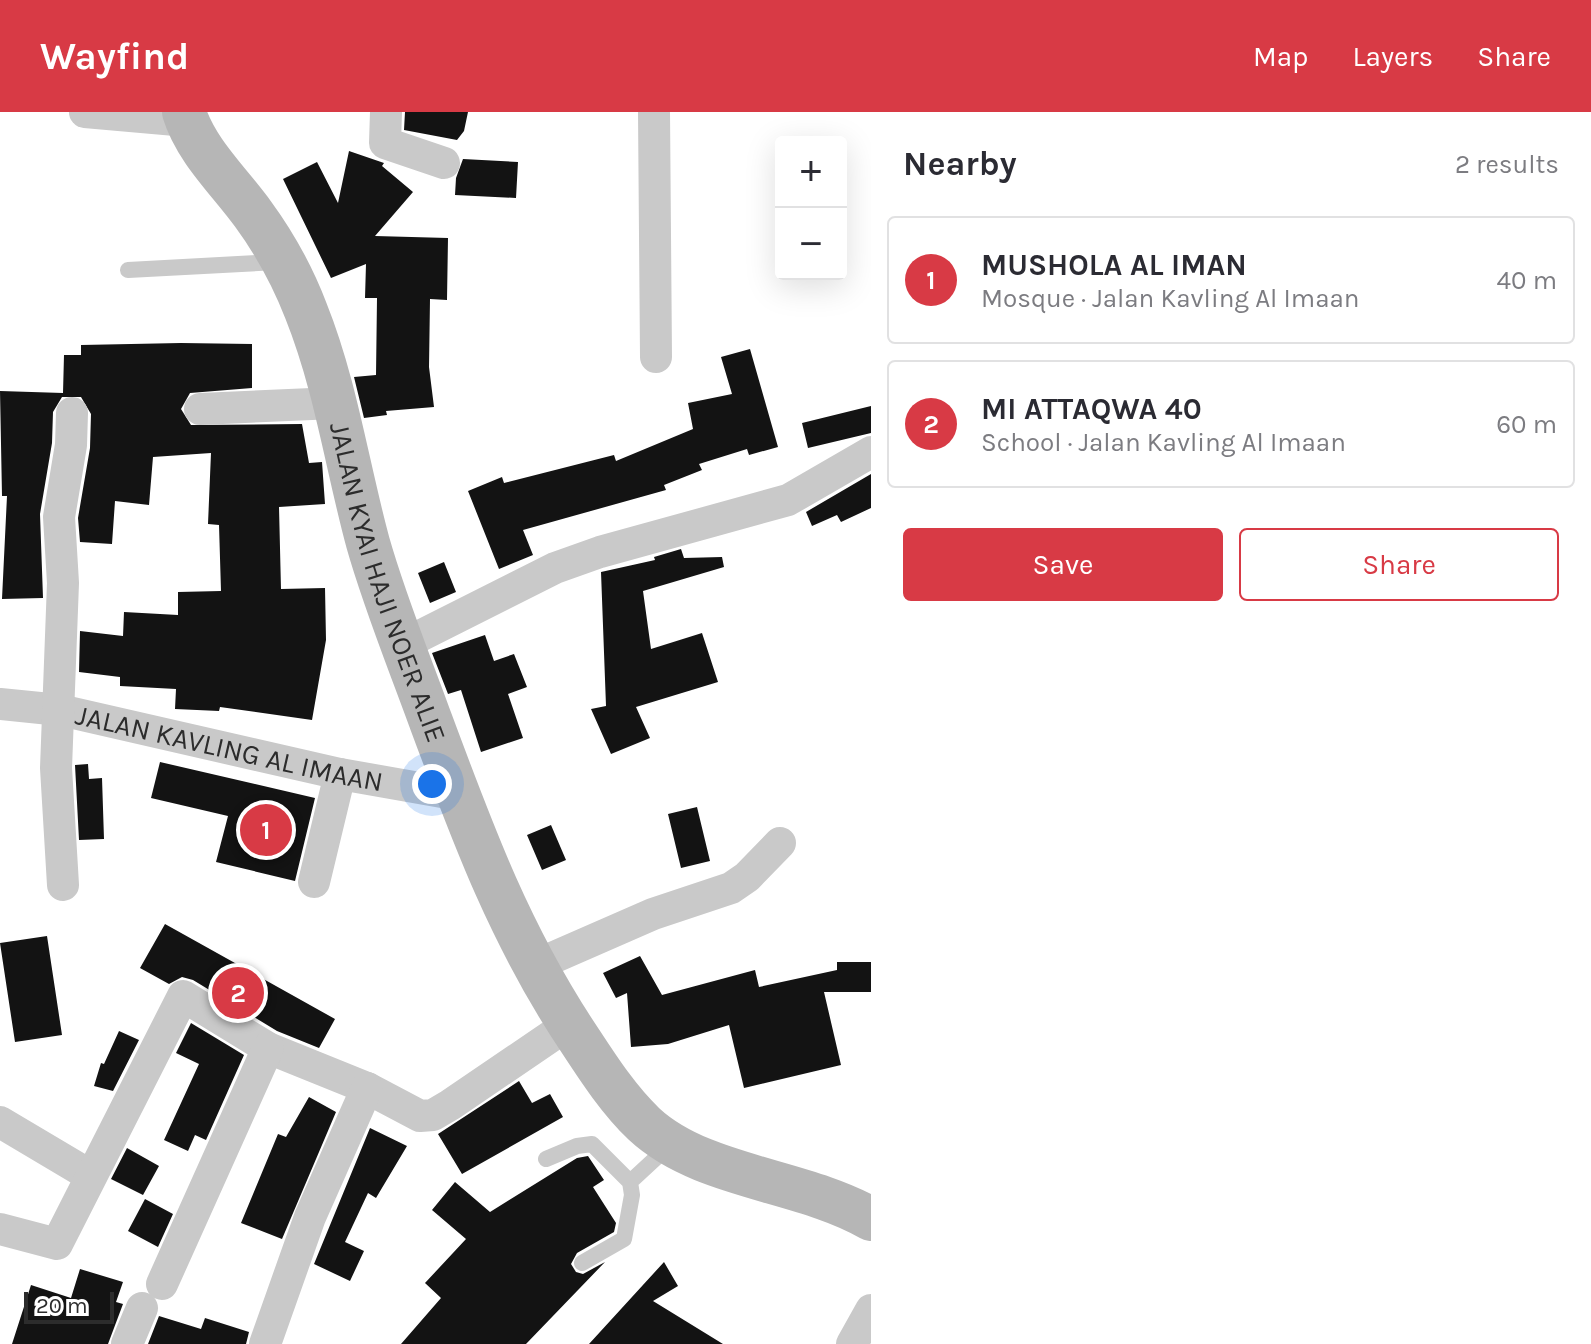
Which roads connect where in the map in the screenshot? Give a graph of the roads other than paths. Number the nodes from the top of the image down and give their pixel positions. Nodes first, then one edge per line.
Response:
1 (85, 112) edge
2 (386, 112) edge
3 (654, 112) edge
4 (186, 116) edge
5 (444, 163) dead end
6 (283, 261) junction
7 (128, 270) dead end
8 (656, 357) dead end
9 (335, 403) junction
10 (200, 409) dead end
11 (72, 413) dead end
12 (871, 452) edge
13 (402, 645) junction
14 (0, 704) edge
15 (60, 710) junction
16 (340, 774) junction
17 (459, 795) junction
18 (780, 843) dead end
19 (314, 882) dead end
20 (63, 885) dead end
21 (534, 966) junction
22 (569, 1024) junction
23 (268, 1048) junction
24 (367, 1088) junction
25 (0, 1122) edge
26 (671, 1144) junction
27 (546, 1159) dead end
28 (91, 1176) junction
29 (630, 1182) junction
30 (864, 1215) edge
31 (0, 1229) edge
32 (582, 1263) dead end
33 (871, 1310) edge
34 (127, 1344) edge
35 (265, 1344) edge
36 (852, 1344) edge

1 - 4 street
2 - 5 street
3 - 8 street
4 - 6 street, JALAN KYAI HAJI NOER ALIE
6 - 7 lane
6 - 9 street, JALAN KYAI HAJI NOER ALIE
9 - 10 street
9 - 13 street, JALAN KYAI HAJI NOER ALIE
11 - 15 street
12 - 13 street
13 - 17 street, JALAN KYAI HAJI NOER ALIE
14 - 15 street, JALAN KAVLING AL IMAAN
15 - 16 street, JALAN KAVLING AL IMAAN
15 - 20 street
16 - 17 street, JALAN KAVLING AL IMAAN
16 - 19 street
17 - 21 street, JALAN KYAI HAJI NOER ALIE
18 - 21 street
21 - 22 street, JALAN KYAI HAJI NOER ALIE
22 - 24 street
22 - 26 street, JALAN KYAI HAJI NOER ALIE
23 - 24 street
23 - 28 street
23 - 34 street
24 - 35 street
25 - 28 street
26 - 29 lane
26 - 30 street, JALAN KYAI HAJI NOER ALIE
27 - 29 lane
28 - 31 street
29 - 32 lane
33 - 36 street

